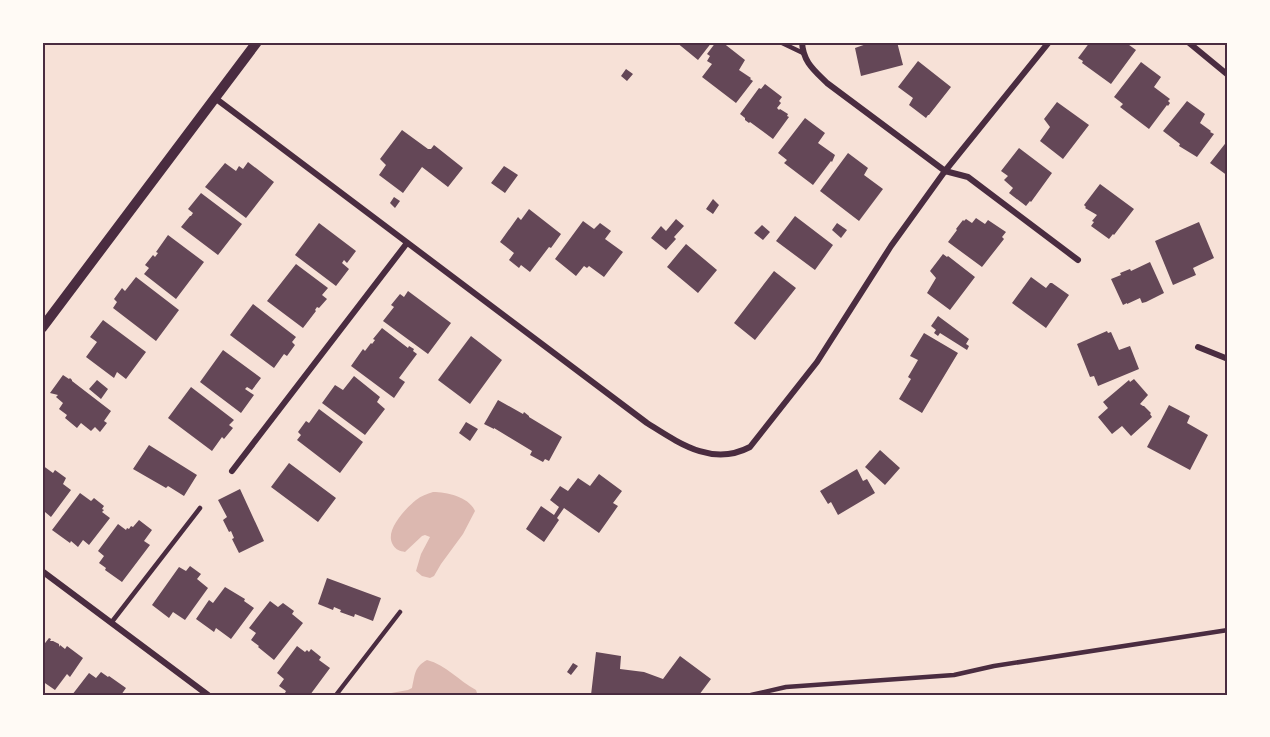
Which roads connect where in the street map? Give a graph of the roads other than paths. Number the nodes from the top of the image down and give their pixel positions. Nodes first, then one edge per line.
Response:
1 (257, 42) edge
2 (780, 42) edge
3 (802, 42) edge
4 (1049, 42) edge
5 (1188, 42) edge
6 (803, 53) junction
7 (1228, 75) edge
8 (215, 98) junction
9 (945, 171) junction
10 (407, 243) junction
11 (1078, 260) dead end
12 (42, 328) edge
13 (1198, 347) dead end
14 (1228, 359) edge
15 (232, 471) dead end
16 (200, 508) dead end
17 (42, 571) edge
18 (400, 612) dead end
19 (111, 622) junction
20 (1228, 630) edge
21 (208, 695) edge
22 (336, 695) edge
23 (751, 695) edge

1 - 8 street
2 - 6 lane
3 - 6 street
4 - 9 street
5 - 7 street
6 - 9 street
8 - 10 street
8 - 12 street
9 - 10 street
9 - 11 street
10 - 15 street
13 - 14 street
16 - 19 lane
17 - 19 street
18 - 22 lane
19 - 21 street
20 - 23 lane

